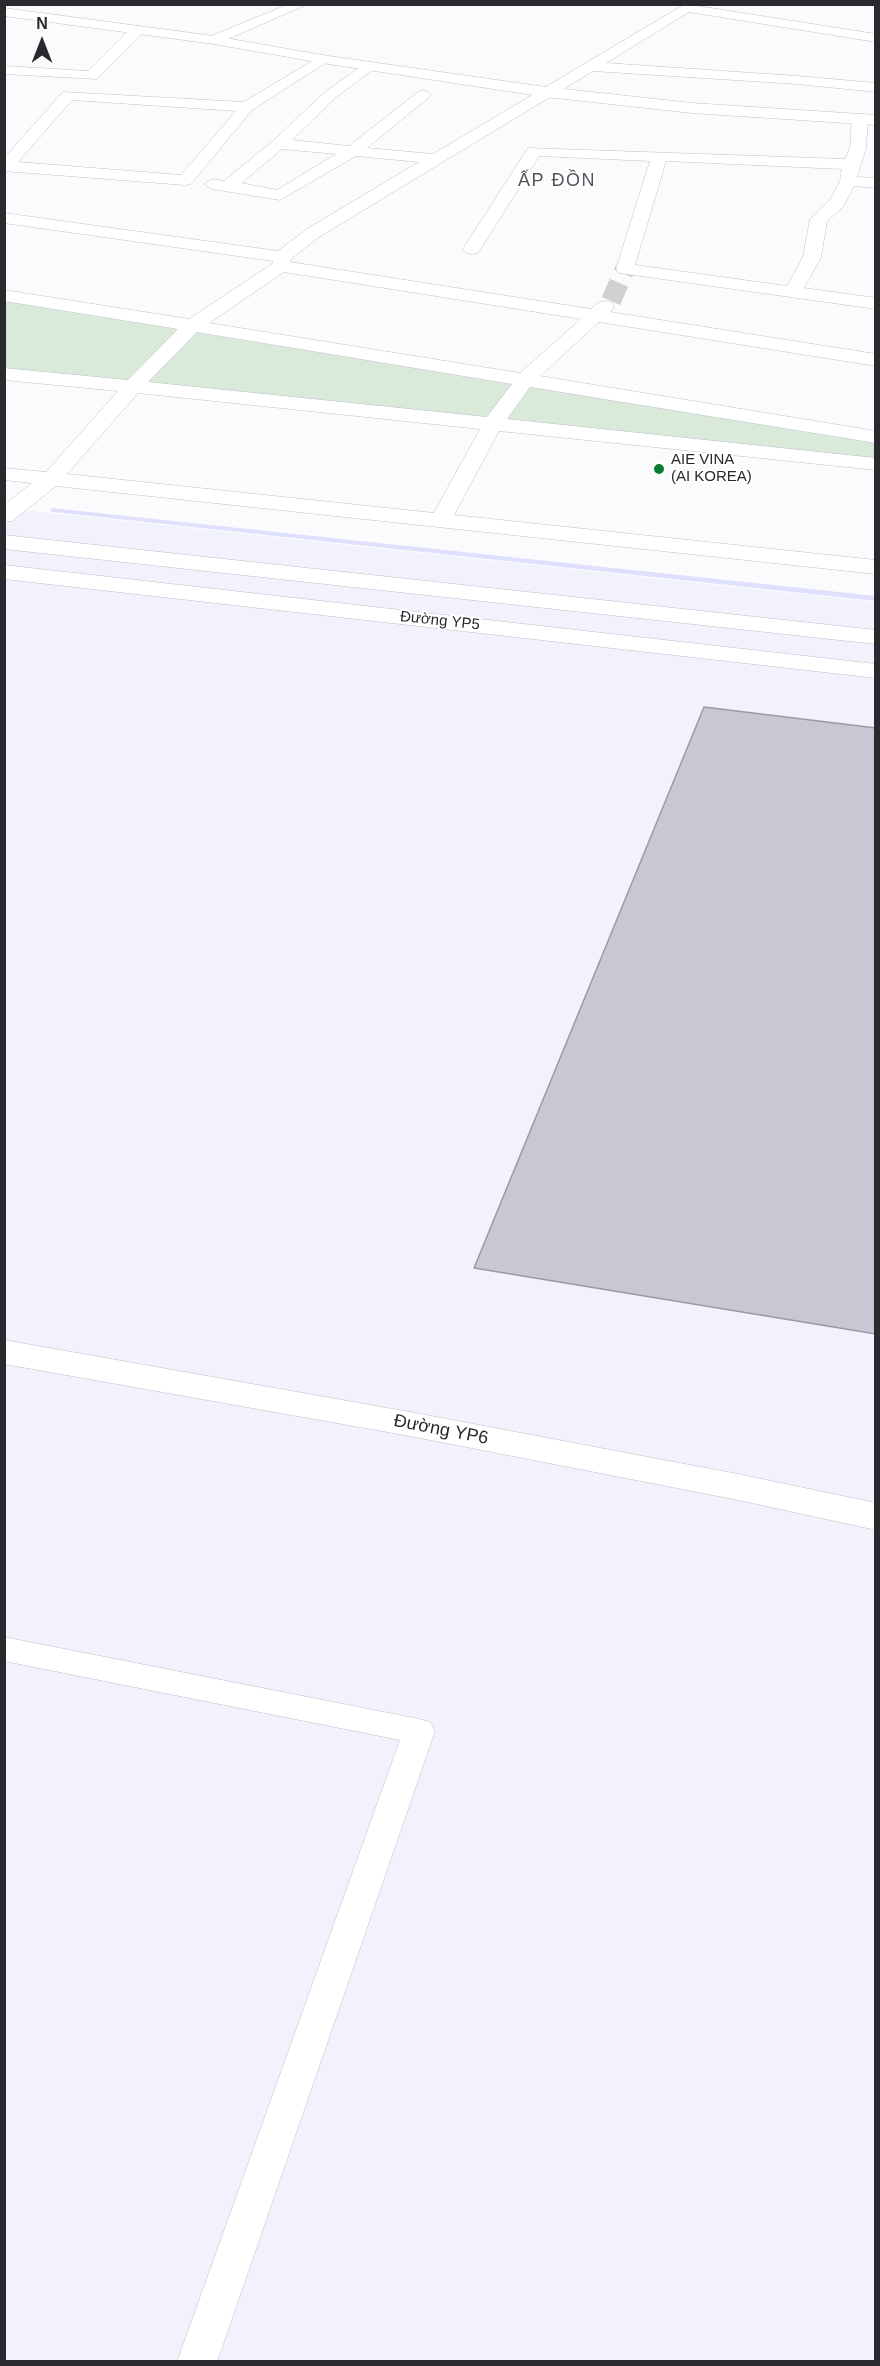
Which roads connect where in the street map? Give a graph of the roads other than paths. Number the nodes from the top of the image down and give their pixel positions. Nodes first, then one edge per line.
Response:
1 (302, 4) edge
2 (689, 6) edge
3 (4, 12) edge
4 (137, 30) junction
5 (876, 39) edge
6 (214, 40) junction
7 (322, 59) junction
8 (371, 66) junction
9 (590, 66) junction
10 (4, 70) edge
11 (92, 76) junction
12 (876, 88) edge
13 (546, 92) junction
14 (47, 94) dead end
15 (68, 95) junction
16 (423, 95) dead end
17 (247, 107) junction
18 (868, 119) edge
19 (218, 140) junction
20 (238, 141) dead end
21 (259, 142) dead end
22 (279, 144) junction
23 (353, 151) junction
24 (660, 156) junction
25 (434, 159) junction
26 (5, 167) edge
27 (850, 172) junction
28 (184, 180) junction
29 (876, 183) edge
30 (227, 186) junction
31 (4, 218) edge
32 (472, 249) dead end
33 (281, 261) junction
34 (793, 292) junction
35 (4, 295) edge
36 (611, 301) tunnel mouth
37 (876, 304) edge
38 (594, 317) junction
39 (193, 325) junction
40 (876, 360) edge
41 (4, 374) edge
42 (525, 379) junction
43 (133, 386) junction
44 (492, 425) junction
45 (876, 436) edge
46 (876, 464) edge
47 (4, 474) edge
48 (51, 478) junction
49 (4, 516) edge
50 (441, 520) junction
51 (4, 542) edge
52 (876, 567) edge
53 (4, 572) edge
54 (876, 637) edge
55 (876, 671) edge
56 (4, 1352) edge
57 (876, 1517) edge
58 (4, 1649) edge
59 (197, 2361) edge

1 - 6 street
2 - 5 street
2 - 9 street
3 - 4 street
4 - 6 street
4 - 11 street
6 - 7 street
7 - 8 street
7 - 17 street
8 - 13 street
8 - 22 street
9 - 12 street
9 - 13 street
10 - 11 street
11 - 15 street
13 - 18 street
13 - 25 street
14 - 15 street
15 - 17 street
15 - 26 street
16 - 23 street
17 - 19 street
18 - 27 street
19 - 20 street
19 - 28 street
21 - 22 street
22 - 23 street
22 - 30 street
23 - 25 street
23 - 30 street
24 - 27 street
24 - 32 street
24 - 34 street
25 - 33 street
26 - 28 street
27 - 29 street
27 - 34 street
28 - 30 street
31 - 33 street
33 - 38 street
33 - 39 street
34 - 37 street
35 - 39 street
36 - 38 street
38 - 40 street
38 - 42 street
39 - 42 street
39 - 43 street
41 - 43 street
42 - 44 street
42 - 45 street
43 - 44 street
43 - 48 street
44 - 46 street
44 - 50 street
47 - 48 street
48 - 49 street
48 - 50 street
50 - 52 street
51 - 54 street, Đường YP5
53 - 55 street, Đường YP5
56 - 57 street, Đường YP6
58 - 59 lane

